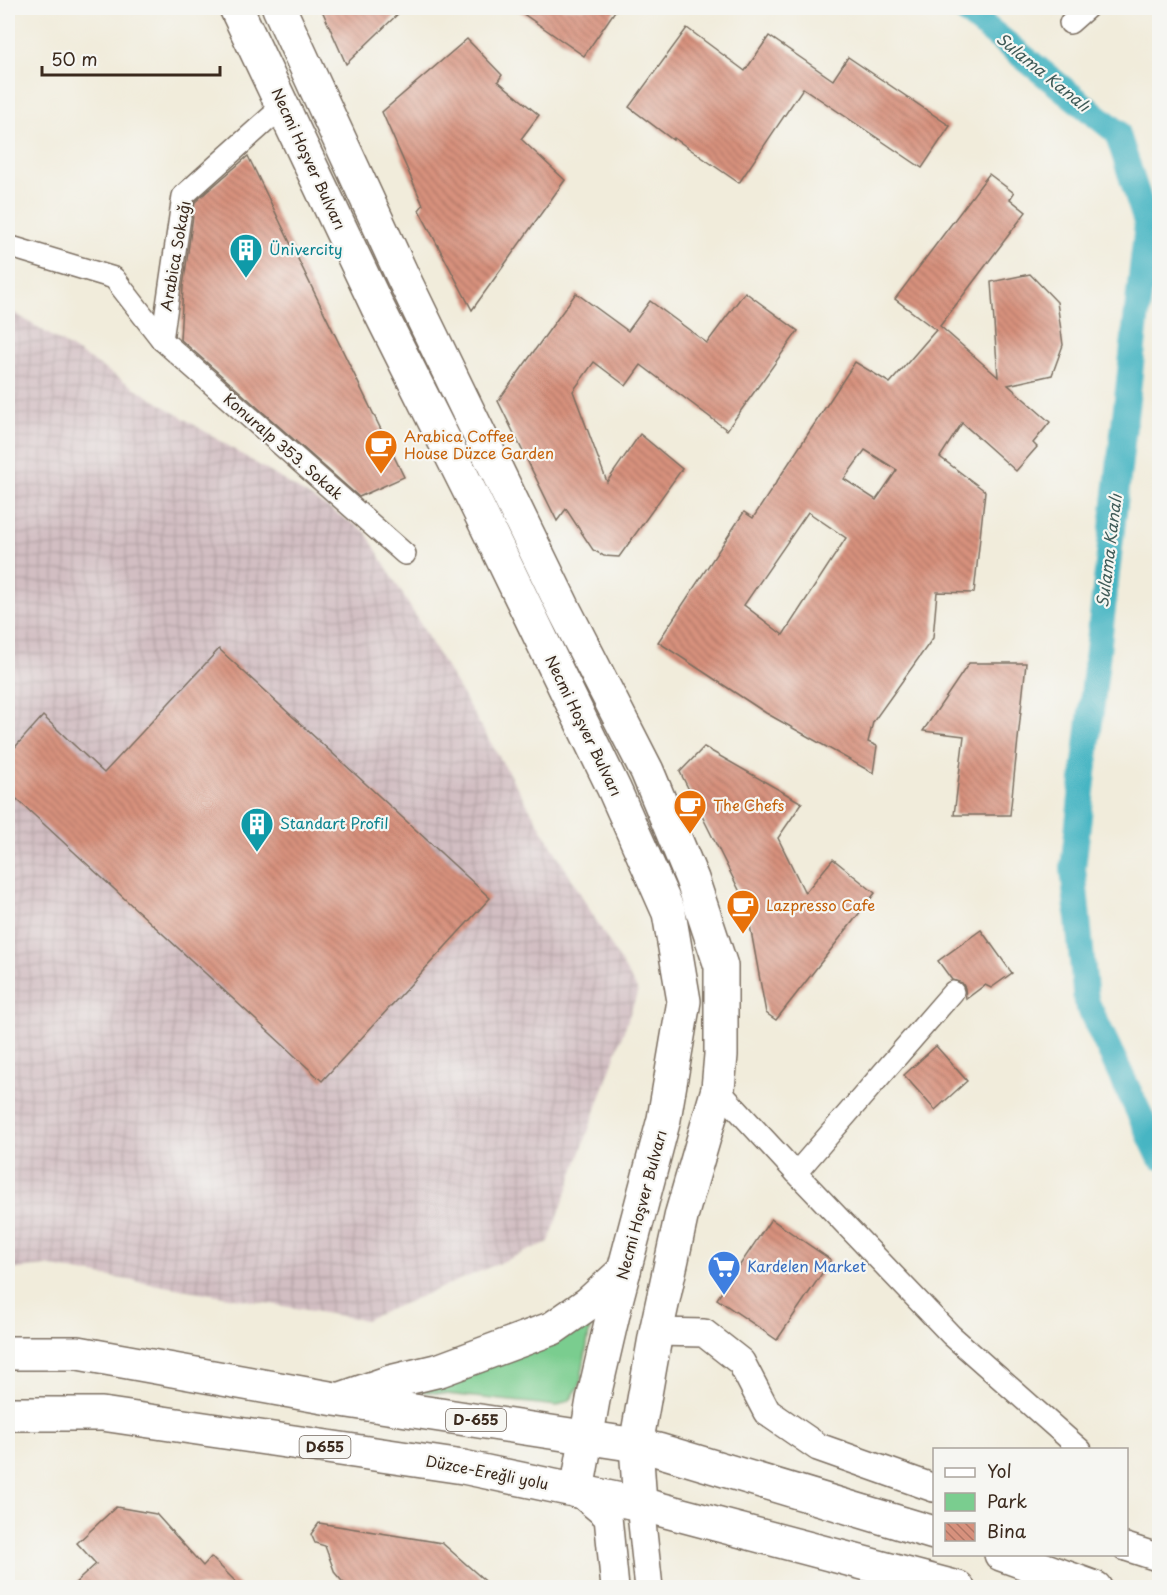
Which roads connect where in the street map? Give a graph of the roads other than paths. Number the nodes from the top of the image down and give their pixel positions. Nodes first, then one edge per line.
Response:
1 (236, 8) edge
2 (279, 8) edge
3 (1087, 8) edge
4 (1070, 23) dead end
5 (283, 106) junction
6 (8, 246) edge
7 (162, 340) junction
8 (405, 554) dead end
9 (953, 992) dead end
10 (718, 1089) junction
11 (796, 1173) junction
12 (624, 1271) junction
13 (656, 1332) junction
14 (8, 1353) edge
15 (341, 1400) junction
16 (8, 1414) edge
17 (586, 1436) junction
18 (636, 1445) junction
19 (1080, 1448) edge
20 (933, 1488) edge
21 (577, 1491) junction
22 (640, 1504) junction
23 (933, 1533) edge
24 (1128, 1548) edge
25 (1007, 1556) edge
26 (1160, 1558) edge
27 (615, 1587) edge
28 (649, 1587) edge
29 (958, 1587) edge
30 (1095, 1587) edge

1 - 5 main road, Necmi Hoşver Bulvarı
2 - 10 main road
3 - 4 street
5 - 7 street, Arabica Sokağı
5 - 12 main road, Necmi Hoşver Bulvarı
6 - 7 street, Konuralp 353. Sokak
7 - 8 street, Konuralp 353. Sokak
9 - 11 street
10 - 11 street
10 - 13 main road
11 - 19 street
12 - 15 main road
12 - 17 main road, Necmi Hoşver Bulvarı
13 - 18 main road
13 - 20 street
14 - 15 main road, D-655
15 - 17 main road, D-655
16 - 21 main road, Düzce-Ereğli yolu / D655
17 - 18 main road, D-655
17 - 21 main road, Necmi Hoşver Bulvarı
18 - 22 main road
18 - 23 main road, D-655
21 - 22 main road, Düzce-Ereğli yolu / D655
21 - 27 street
22 - 28 street
22 - 29 main road, Düzce-Ereğli yolu
24 - 26 street
25 - 30 main road

